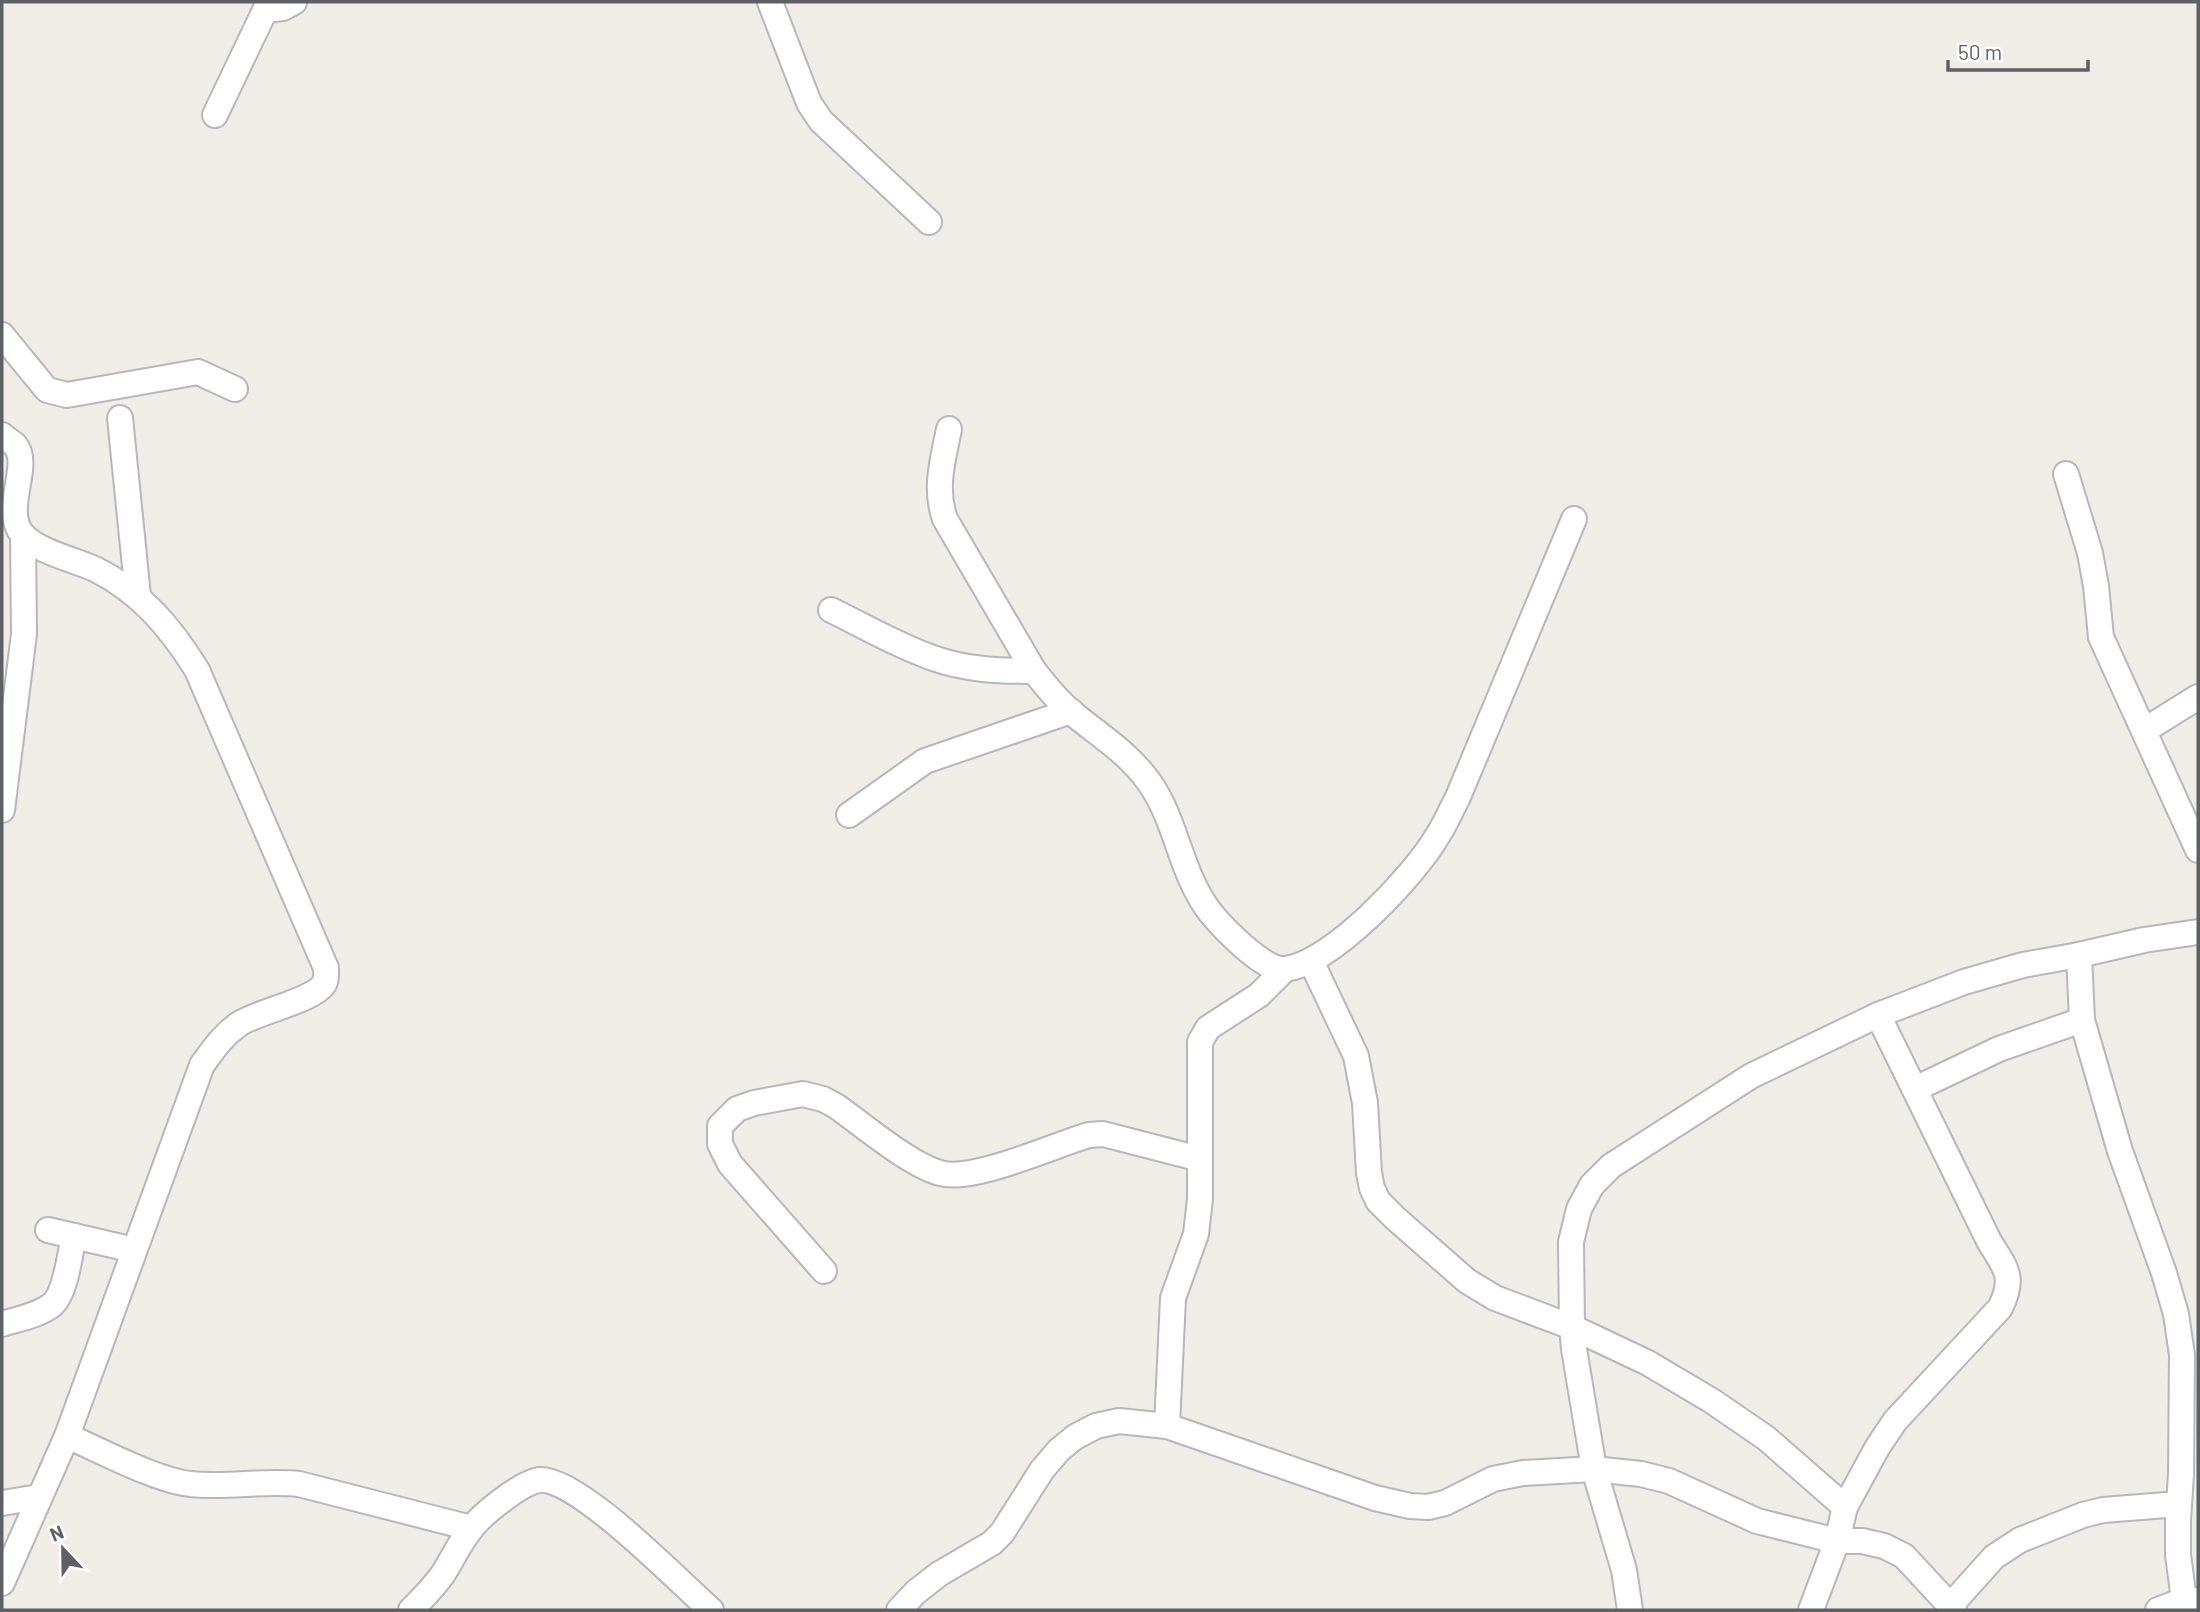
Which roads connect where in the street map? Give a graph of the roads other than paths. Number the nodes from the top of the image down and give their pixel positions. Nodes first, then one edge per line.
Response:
1 (294, 2) edge
2 (770, 2) edge
3 (267, 6) edge
4 (215, 116) dead end
5 (929, 222) dead end
6 (2, 335) edge
7 (235, 389) dead end
8 (120, 418) dead end
9 (949, 429) dead end
10 (2, 435) edge
11 (2066, 474) dead end
12 (8, 498) edge
13 (1574, 519) dead end
14 (23, 535) junction
15 (138, 596) junction
16 (831, 610) dead end
17 (1034, 671) junction
18 (2198, 696) edge
19 (1071, 711) junction
20 (2144, 730) junction
21 (2, 810) edge
22 (849, 815) dead end
23 (2198, 850) edge
24 (2198, 932) edge
25 (2079, 955) junction
26 (1311, 961) junction
27 (1284, 969) junction
28 (1878, 1016) junction
29 (2082, 1020) junction
30 (1915, 1089) junction
31 (1200, 1159) junction
32 (48, 1230) dead end
33 (74, 1236) junction
34 (134, 1250) junction
35 (824, 1271) dead end
36 (2, 1324) edge
37 (1573, 1328) junction
38 (2190, 1363) edge
39 (1167, 1426) junction
40 (67, 1436) junction
41 (1594, 1469) junction
42 (39, 1497) junction
43 (2, 1503) edge
44 (2179, 1504) junction
45 (1845, 1507) junction
46 (471, 1528) junction
47 (1837, 1541) junction
48 (2, 1583) edge
49 (2191, 1600) edge
50 (1952, 1608) edge
51 (411, 1610) edge
52 (711, 1610) edge
53 (899, 1610) edge
54 (1630, 1610) edge
55 (1811, 1610) edge
56 (2158, 1610) edge

1 - 3 street
2 - 5 street
3 - 4 street
6 - 7 street
8 - 15 street
9 - 17 street
10 - 12 street
11 - 20 street
12 - 14 street
13 - 26 street
14 - 15 street
14 - 21 street
15 - 34 street
16 - 17 street
17 - 19 street
18 - 20 street
19 - 22 street
19 - 27 street
20 - 23 street
24 - 25 street
25 - 28 street
25 - 29 street
26 - 27 street
26 - 37 street
27 - 31 street
28 - 30 street
28 - 37 street
29 - 30 street
29 - 38 street
30 - 45 street
31 - 35 street
31 - 39 street
32 - 33 street
33 - 34 street
33 - 36 street
34 - 40 street
37 - 41 street
37 - 45 street
38 - 44 street
39 - 41 street
39 - 53 street
40 - 42 street
40 - 46 street
41 - 47 street
41 - 54 street
42 - 43 street
42 - 48 street
44 - 49 street
44 - 50 street
45 - 47 street
46 - 51 street
46 - 52 street
47 - 50 street
47 - 55 street
49 - 56 street

